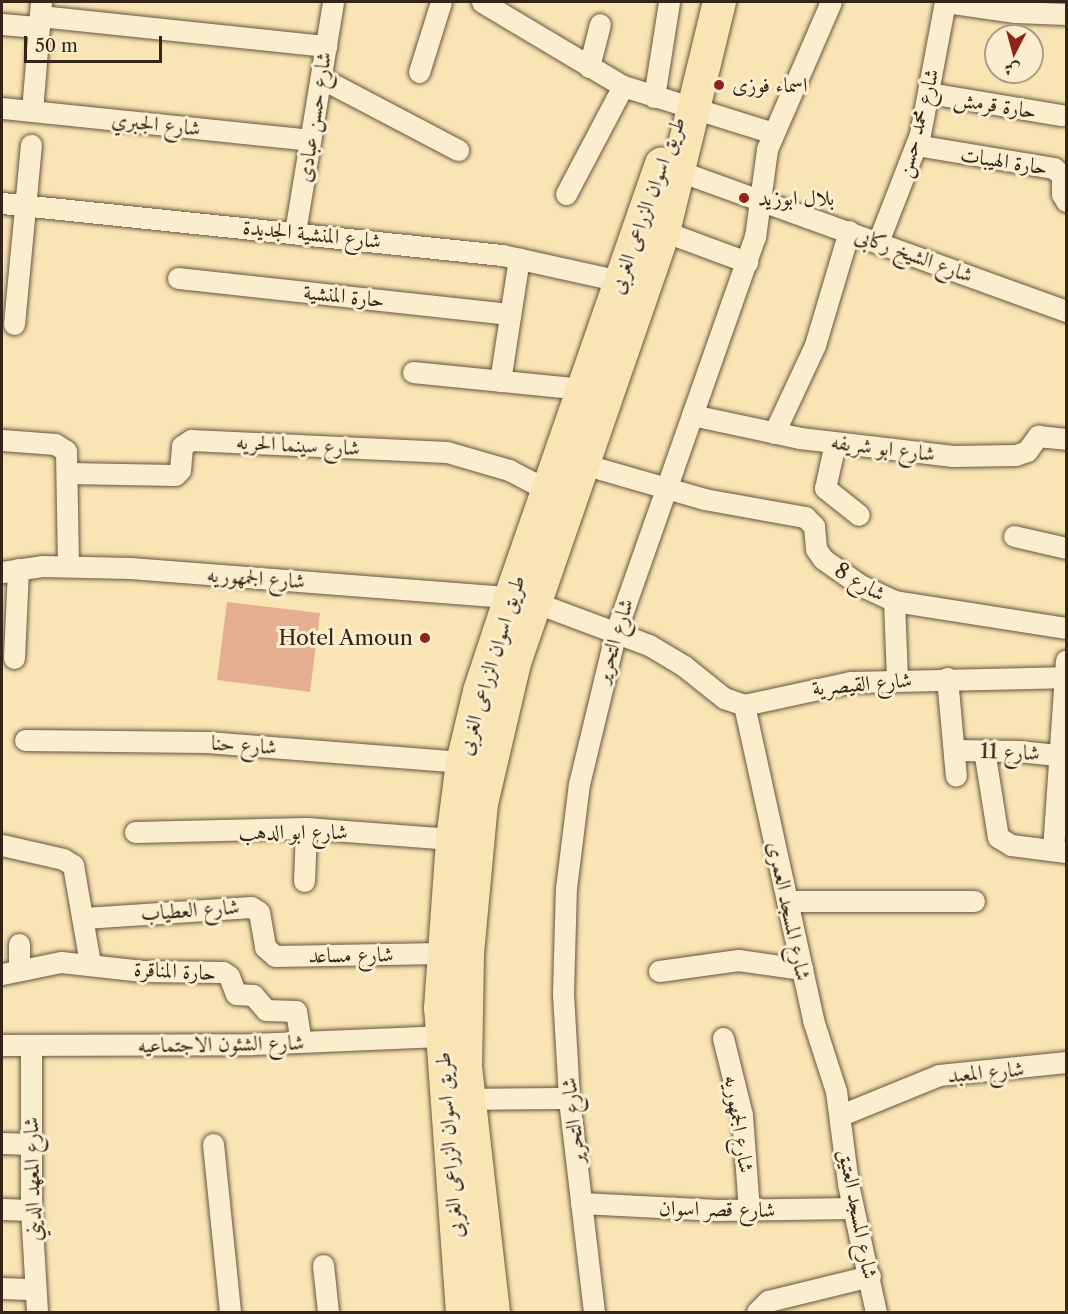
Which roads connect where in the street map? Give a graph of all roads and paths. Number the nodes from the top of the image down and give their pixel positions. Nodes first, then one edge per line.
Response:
1 (333, 2) edge
2 (441, 2) edge
3 (482, 2) edge
4 (669, 2) edge
5 (719, 2) edge
6 (831, 2) edge
7 (946, 2) edge
8 (1066, 14) edge
9 (40, 15) edge
10 (2, 24) edge
11 (600, 24) dead end
12 (326, 46) junction
13 (589, 67) junction
14 (418, 72) dead end
15 (321, 78) junction
16 (623, 86) junction
17 (929, 93) junction
18 (682, 99) junction
19 (2, 108) edge
20 (32, 111) junction
21 (1061, 115) dead end
22 (773, 133) junction
23 (310, 140) junction
24 (916, 145) junction
25 (31, 146) dead end
26 (458, 150) dead end
27 (679, 171) junction
28 (566, 194) dead end
29 (762, 198) junction
30 (1066, 201) edge
31 (2, 203) edge
32 (26, 206) junction
33 (663, 231) junction
34 (849, 231) junction
35 (295, 232) junction
36 (878, 242) junction
37 (519, 258) junction
38 (747, 262) junction
39 (178, 278) dead end
40 (620, 281) junction
41 (1066, 311) edge
42 (510, 314) junction
43 (14, 324) dead end
44 (413, 372) dead end
45 (500, 381) junction
46 (582, 389) junction
47 (693, 415) junction
48 (774, 433) junction
49 (1066, 439) edge
50 (2, 440) edge
51 (835, 443) junction
52 (583, 464) junction
53 (68, 473) junction
54 (666, 488) junction
55 (547, 490) junction
56 (859, 515) dead end
57 (1014, 536) dead end
58 (1066, 548) edge
59 (68, 566) junction
60 (10, 571) edge
61 (522, 600) junction
62 (894, 601) junction
63 (1066, 628) edge
64 (616, 631) junction
65 (14, 658) dead end
66 (1065, 669) edge
67 (947, 678) junction
68 (897, 679) junction
69 (744, 705) junction
70 (25, 740) dead end
71 (954, 750) junction
72 (984, 750) junction
73 (1062, 755) edge
74 (462, 762) junction
75 (956, 776) dead end
76 (468, 802) junction
77 (306, 828) junction
78 (135, 832) dead end
79 (452, 839) junction
80 (2, 845) edge
81 (1060, 851) edge
82 (304, 881) dead end
83 (787, 901) junction
84 (974, 901) dead end
85 (84, 918) junction
86 (15, 944) edge
87 (265, 947) joint
88 (442, 953) junction
89 (90, 963) junction
90 (802, 969) junction
91 (10, 971) edge
92 (658, 971) dead end
93 (440, 1036) junction
94 (723, 1038) dead end
95 (301, 1042) junction
96 (2, 1045) edge
97 (31, 1045) junction
98 (1066, 1062) edge
99 (569, 1098) junction
100 (468, 1099) junction
101 (841, 1115) junction
102 (2, 1143) edge
103 (31, 1144) junction
104 (213, 1144) dead end
105 (581, 1203) junction
106 (852, 1208) junction
107 (2, 1209) edge
108 (31, 1210) junction
109 (749, 1211) junction
110 (323, 1265) dead end
111 (870, 1276) junction
112 (2, 1288) edge
113 (35, 1289) junction
114 (37, 1312) edge
115 (230, 1312) edge
116 (328, 1312) edge
117 (462, 1312) edge
118 (493, 1312) edge
119 (594, 1312) edge
120 (757, 1312) edge
121 (876, 1312) edge

1 - 12 street, شارع حسن عبادى
2 - 14 street
3 - 13 street
4 - 18 street
5 - 18 main road, طريق اسوان الزراعى الغربى
6 - 22 street, شارع التحرير
7 - 8 street
7 - 17 street, شارع محمد حسن
9 - 10 street
9 - 12 street
9 - 20 street
11 - 13 street
12 - 15 street, شارع حسن عبادى
13 - 16 street
15 - 23 street, شارع حسن عبادى
15 - 26 street
16 - 18 street
16 - 28 street
17 - 21 street, حارة قرمش
17 - 24 street, شارع محمد حسن
18 - 22 street
18 - 27 main road, طريق اسوان الزراعى الغربى
18 - 40 main road, طريق اسوان الزراعى الغربى
19 - 20 street, شارع الجبري
20 - 23 street, شارع الجبري
22 - 29 street, شارع التحرير
23 - 35 street, شارع حسن عبادى
24 - 30 street, حارة الهيبات
24 - 36 street, شارع محمد حسن
25 - 32 street
27 - 29 street, شارع الشيخ ركابى
27 - 33 main road, طريق اسوان الزراعى الغربى
29 - 34 street, شارع الشيخ ركابى
29 - 38 street, شارع التحرير
31 - 32 street, شارع المنشية الجديدة
32 - 35 street, شارع المنشية الجديدة
32 - 43 street
33 - 38 street
33 - 52 main road, طريق اسوان الزراعى الغربى
34 - 36 street, شارع الشيخ ركابى
34 - 48 street
35 - 37 street, شارع المنشية الجديدة
36 - 41 street, شارع الشيخ ركابى
37 - 40 street, شارع المنشية الجديدة
37 - 42 street
38 - 47 street, شارع التحرير
39 - 42 street, حارة المنشية
40 - 46 main road, طريق اسوان الزراعى الغربى
42 - 45 street
44 - 45 street
45 - 46 street
46 - 55 main road, طريق اسوان الزراعى الغربى
47 - 48 street, شارع ابو شريفه
47 - 54 street, شارع التحرير
48 - 51 street, شارع ابو شريفه
49 - 51 street, شارع ابو شريفه
50 - 53 street
51 - 56 street
52 - 54 street, شارع 8
52 - 61 main road, طريق اسوان الزراعى الغربى
53 - 55 street, شارع سينما الحريه
53 - 59 street
54 - 62 street, شارع 8
54 - 64 street, شارع التحرير
55 - 61 main road, طريق اسوان الزراعى الغربى
57 - 58 street
59 - 60 street, شارع الجمهوريه
59 - 61 street, شارع الجمهوريه
60 - 65 street
61 - 64 street
61 - 74 main road, طريق اسوان الزراعى الغربى
61 - 76 main road, طريق اسوان الزراعى الغربى
62 - 63 street, شارع 8
62 - 68 street
64 - 69 street
64 - 99 street, شارع التحرير
66 - 67 street, شارع القيصرية
66 - 73 street
67 - 68 street, شارع القيصرية
67 - 71 street
68 - 69 street, شارع القيصرية
69 - 83 street, شارع المسجد العمرى
70 - 74 street, شارع حنا
71 - 72 street, شارع 11
71 - 75 street
72 - 73 street, شارع 11
72 - 81 street
73 - 81 street
74 - 76 main road, طريق اسوان الزراعى الغربى
76 - 79 main road, طريق اسوان الزراعى الغربى
76 - 100 main road, طريق اسوان الزراعى الغربى
77 - 78 street, شارع ابو الدهب
77 - 79 street, شارع ابو الدهب
77 - 82 street
79 - 88 main road, طريق اسوان الزراعى الغربى
80 - 85 street
83 - 84 street
83 - 90 street, شارع المسجد العمرى
85 - 87 street, شارع العطياب
85 - 89 street
86 - 91 street
87 - 88 street, شارع مساعد
88 - 93 main road, طريق اسوان الزراعى الغربى
89 - 91 street, حارة المناقرة
89 - 95 street, حارة المناقرة
90 - 92 street
90 - 101 street, شارع المسجد العمرى
93 - 95 street, شارع الشئون الاجتماعيه
93 - 117 main road, طريق اسوان الزراعى الغربى
94 - 109 street, شارع الجمهوريه
95 - 97 street, شارع الشئون الاجتماعيه
96 - 97 street, شارع الشئون الاجتماعيه
97 - 103 street, شارع المعهد الديني
98 - 101 street, شارع المعبد
99 - 100 street
99 - 105 street, شارع التحرير
100 - 118 main road, طريق اسوان الزراعى الغربى
101 - 106 street, شارع المسجد العتيق
102 - 103 street
103 - 108 street, شارع المعهد الديني
104 - 115 street
105 - 109 street, شارع قصر اسوان
105 - 119 street, شارع التحرير
106 - 109 street, شارع قصر اسوان
106 - 111 street, شارع المسجد العتيق
107 - 108 street
108 - 113 street, شارع المعهد الديني
110 - 116 street
111 - 120 street
111 - 121 street, شارع المسجد العتيق
112 - 113 street
113 - 114 street, شارع المعهد الديني

